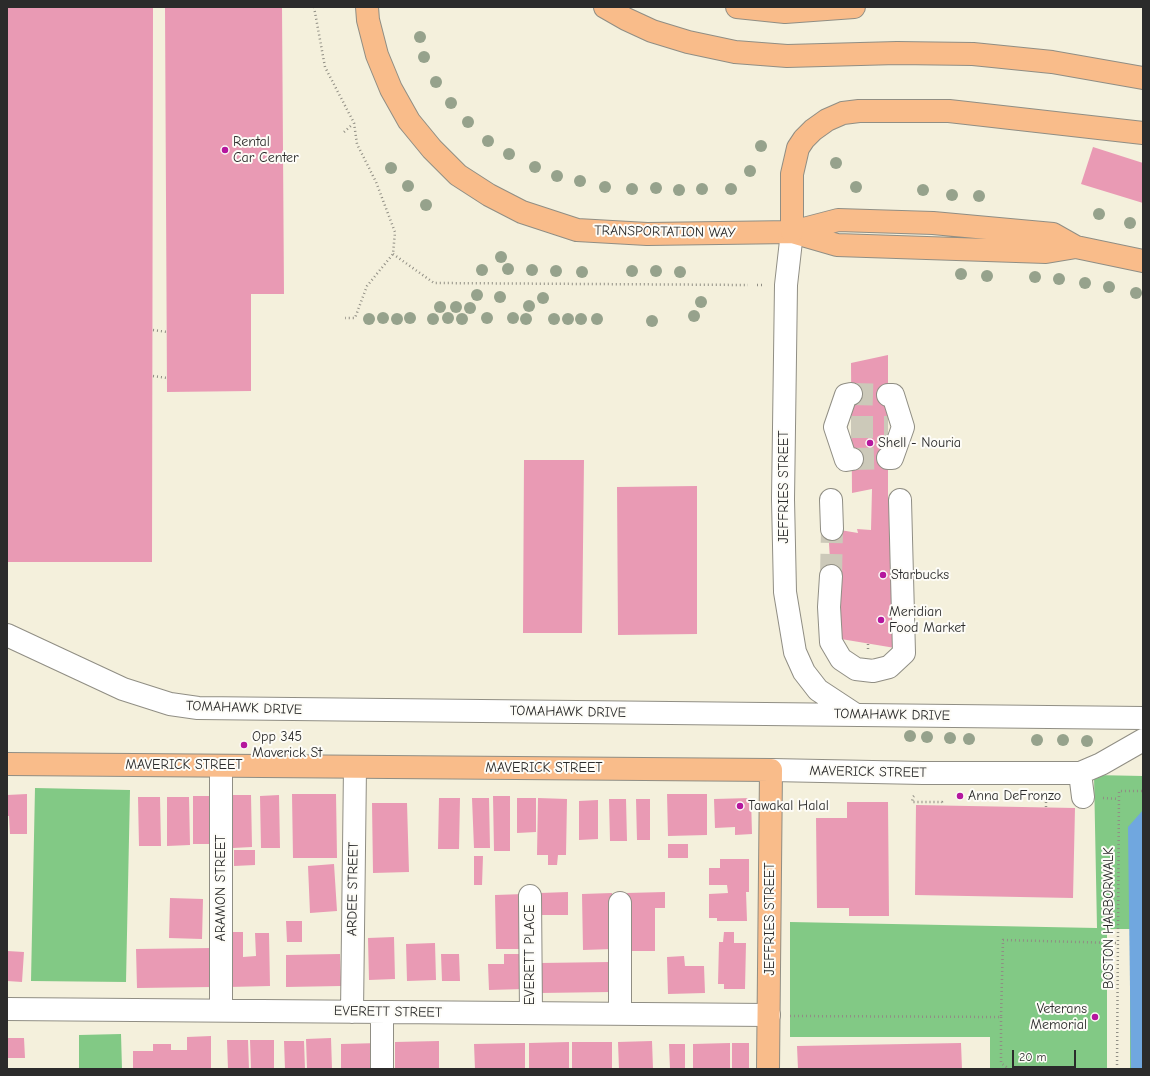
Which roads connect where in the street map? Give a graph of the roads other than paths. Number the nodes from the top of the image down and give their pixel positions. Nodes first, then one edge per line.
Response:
1 (367, 7) edge
2 (606, 7) edge
3 (737, 7) edge
4 (854, 7) edge
5 (1143, 78) edge
6 (1143, 133) edge
7 (792, 232) junction
8 (1143, 261) edge
9 (851, 394) dead end
10 (888, 395) dead end
11 (888, 458) dead end
12 (852, 460) dead end
13 (831, 500) dead end
14 (900, 500) dead end
15 (832, 529) tunnel mouth
16 (831, 576) tunnel mouth
17 (7, 635) edge
18 (856, 715) junction
19 (1143, 718) edge
20 (1143, 740) edge
21 (7, 764) edge
22 (222, 766) junction
23 (355, 766) junction
24 (771, 770) junction
25 (1080, 773) junction
26 (1090, 798) road end
27 (530, 896) dead end
28 (620, 902) dead end
29 (7, 1009) edge
30 (221, 1010) junction
31 (352, 1012) junction
32 (382, 1012) junction
33 (531, 1013) junction
34 (620, 1014) junction
35 (777, 1016) junction
36 (382, 1069) edge
37 (768, 1069) edge

1 - 7 main road, TRANSPORTATION WAY
2 - 5 main road
3 - 4 main road
6 - 7 main road
7 - 8 main road, TRANSPORTATION WAY
7 - 18 street, JEFFRIES STREET
9 - 12 street
10 - 11 street
13 - 15 street
14 - 16 street
17 - 18 street, TOMAHAWK DRIVE
18 - 19 street, TOMAHAWK DRIVE
20 - 25 street
21 - 22 main road, MAVERICK STREET
22 - 23 main road, MAVERICK STREET
22 - 30 street, ARAMON STREET
23 - 24 main road, MAVERICK STREET
23 - 31 street, ARDEE STREET
24 - 25 street, MAVERICK STREET
24 - 35 main road, JEFFRIES STREET
25 - 26 street
27 - 33 street, EVERETT PLACE
28 - 34 street
29 - 30 street, EVERETT STREET
30 - 31 street, EVERETT STREET
31 - 32 street, EVERETT STREET
32 - 33 street, EVERETT STREET
32 - 36 street
33 - 34 street, EVERETT STREET
34 - 35 street, EVERETT STREET
35 - 37 main road, JEFFRIES STREET

